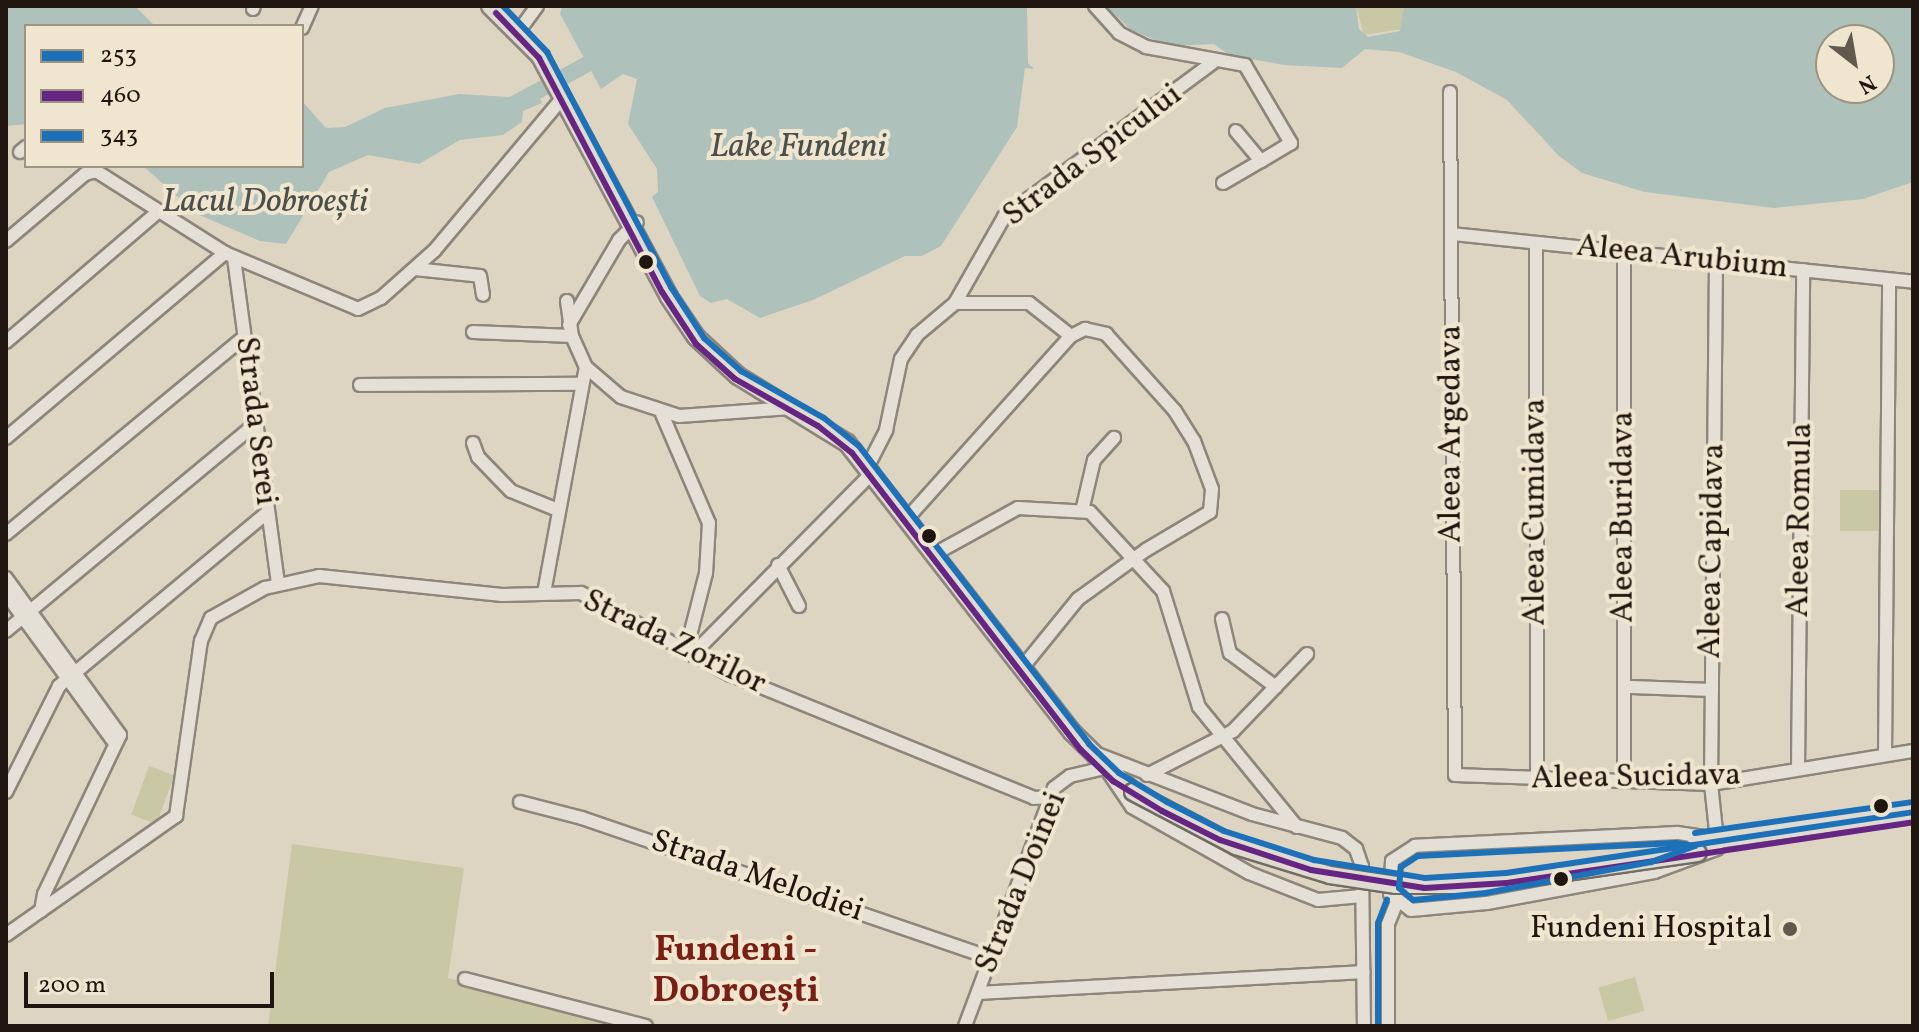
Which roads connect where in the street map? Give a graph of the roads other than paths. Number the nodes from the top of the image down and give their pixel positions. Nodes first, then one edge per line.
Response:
1 (490, 6) edge
2 (503, 6) edge
3 (537, 6) edge
4 (1095, 6) edge
5 (524, 24) junction
6 (538, 45) junction
7 (1212, 63) junction
8 (1450, 92) dead end
9 (565, 95) junction
10 (1236, 131) dead end
11 (1261, 161) junction
12 (95, 168) edge
13 (1223, 183) dead end
14 (159, 211) junction
15 (634, 224) junction
16 (1452, 234) junction
17 (6, 241) edge
18 (1536, 243) junction
19 (1624, 252) junction
20 (230, 256) junction
21 (1716, 262) junction
22 (415, 269) junction
23 (1803, 270) junction
24 (1889, 280) junction
25 (1913, 282) edge
26 (483, 295) dead end
27 (567, 301) dead end
28 (955, 303) junction
29 (571, 331) junction
30 (473, 332) dead end
31 (1071, 336) junction
32 (244, 337) junction
33 (6, 342) edge
34 (586, 367) junction
35 (580, 384) junction
36 (360, 385) dead end
37 (794, 408) junction
38 (662, 414) junction
39 (254, 425) junction
40 (6, 438) edge
41 (1114, 438) dead end
42 (473, 443) dead end
43 (872, 466) junction
44 (558, 510) junction
45 (1082, 511) junction
46 (267, 513) junction
47 (912, 513) junction
48 (6, 534) edge
49 (940, 551) junction
50 (1135, 558) junction
51 (778, 565) junction
52 (6, 578) edge
53 (278, 584) junction
54 (544, 593) junction
55 (6, 594) edge
56 (799, 606) dead end
57 (27, 615) junction
58 (1222, 619) dead end
59 (6, 631) edge
60 (689, 653) junction
61 (1307, 654) dead end
62 (1026, 663) junction
63 (72, 676) junction
64 (1276, 687) junction
65 (1631, 687) dead end
66 (1712, 690) junction
67 (1223, 738) junction
68 (1913, 751) edge
69 (1885, 755) junction
70 (1104, 766) junction
71 (1798, 769) junction
72 (1455, 775) joint
73 (1537, 781) junction
74 (1624, 782) junction
75 (1139, 784) junction
76 (1711, 784) junction
77 (6, 792) edge
78 (1051, 797) junction
79 (520, 802) dead end
80 (1913, 812) edge
81 (1913, 820) edge
82 (1297, 827) junction
83 (1717, 844) junction
84 (1362, 896) junction
85 (1396, 904) junction
86 (41, 911) junction
87 (6, 935) edge
88 (992, 958) junction
89 (1363, 972) junction
90 (465, 979) dead end
91 (979, 993) junction
92 (644, 1026) edge
93 (965, 1026) edge
94 (1364, 1026) edge
95 (1388, 1026) edge

1 - 6 main road
2 - 5 main road
3 - 5 street
4 - 7 street
5 - 6 main road
6 - 9 main road
7 - 11 street
7 - 28 street, Strada Spicului
8 - 16 street, Aleea Argedava
9 - 15 main road
9 - 22 street
10 - 11 street
11 - 13 street
12 - 14 street
12 - 17 street
14 - 20 street
14 - 33 street
15 - 29 street
15 - 37 main road
15 - 43 main road
16 - 18 street, Aleea Arubium
16 - 72 street, Aleea Argedava
18 - 19 street, Aleea Arubium
18 - 73 street, Aleea Cumidava
19 - 21 street, Aleea Arubium
19 - 74 street, Aleea Buridava
20 - 22 street
20 - 32 street, Strada Serei
20 - 40 street
21 - 23 street, Aleea Arubium
21 - 66 street, Aleea Capidava
22 - 26 street
23 - 24 street, Aleea Arubium
23 - 71 street, Aleea Romula
24 - 25 street, Aleea Arubium
24 - 69 street
27 - 29 street
28 - 31 street
28 - 43 street, Strada Spicului
29 - 30 street
29 - 34 street
31 - 47 street
31 - 50 street
32 - 39 street, Strada Serei
32 - 48 street
34 - 35 street
34 - 38 street
35 - 36 street
35 - 44 street
37 - 38 street
37 - 43 main road
38 - 60 street
39 - 46 street, Strada Serei
39 - 57 street
41 - 45 street
42 - 44 street
43 - 47 main road
43 - 51 street
43 - 70 main road
44 - 54 street
45 - 49 street
45 - 50 street
46 - 53 street, Strada Serei
46 - 63 street
47 - 49 main road
49 - 62 main road
50 - 62 street
50 - 67 street
51 - 56 street
51 - 60 street
52 - 57 street
53 - 54 street, Strada Zorilor
53 - 86 street, Strada Zorilor
54 - 60 street, Strada Zorilor
55 - 57 street
57 - 59 street
57 - 63 street
58 - 64 street
60 - 78 street, Strada Zorilor
61 - 64 street
62 - 70 main road
63 - 77 street
63 - 86 street
64 - 67 street
65 - 66 street
66 - 76 street, Aleea Capidava
67 - 75 street
67 - 82 street
68 - 69 street, Aleea Sucidava
69 - 71 street, Aleea Sucidava
70 - 75 main road
70 - 78 street, Strada Doinei
70 - 84 street
71 - 76 street, Aleea Sucidava
72 - 73 street, Aleea Sucidava
73 - 74 street, Aleea Sucidava
74 - 76 street, Aleea Sucidava
75 - 82 street
75 - 83 main road
76 - 83 street, Aleea Capidava
78 - 88 street, Strada Doinei
79 - 88 street, Strada Melodiei
80 - 83 main road
81 - 83 main road
82 - 84 street
83 - 85 street
83 - 85 street
84 - 89 street
85 - 95 street
86 - 87 street, Strada Zorilor
88 - 91 street, Strada Doinei
89 - 91 street
89 - 94 street
90 - 92 street
91 - 93 street, Strada Doinei

